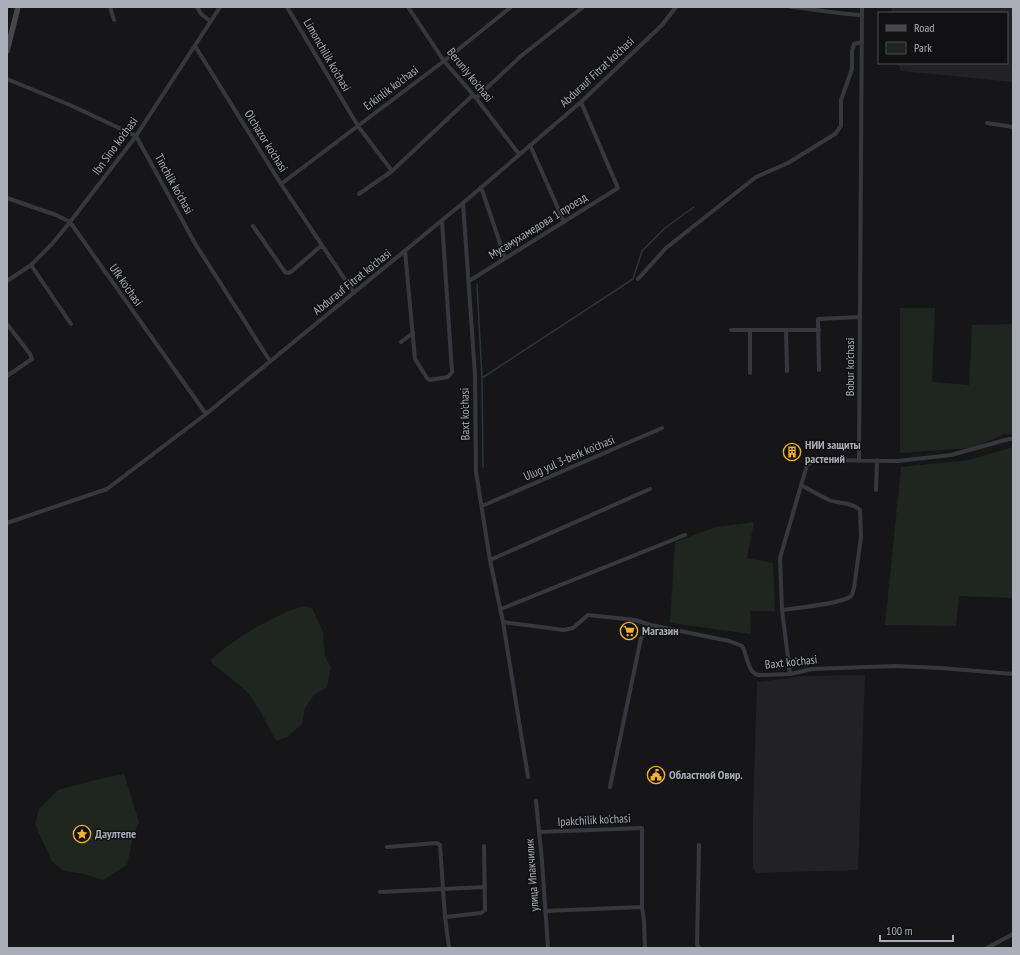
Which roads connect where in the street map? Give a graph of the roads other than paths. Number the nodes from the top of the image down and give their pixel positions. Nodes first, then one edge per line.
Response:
1 (17, 7) edge
2 (110, 7) edge
3 (197, 7) edge
4 (220, 7) edge
5 (287, 7) edge
6 (408, 7) edge
7 (511, 7) edge
8 (583, 7) edge
9 (676, 7) edge
10 (791, 7) edge
11 (862, 7) edge
12 (862, 15) junction
13 (114, 20) dead end
14 (210, 21) junction
15 (862, 42) junction
16 (7, 43) edge
17 (194, 46) junction
18 (7, 51) edge
19 (444, 61) junction
20 (7, 79) edge
21 (474, 97) junction
22 (581, 102) junction
23 (986, 123) dead end
24 (358, 126) junction
25 (1013, 127) edge
26 (136, 136) junction
27 (530, 145) junction
28 (519, 154) junction
29 (392, 171) junction
30 (281, 184) junction
31 (481, 187) junction
32 (359, 194) dead end
33 (7, 198) edge
34 (463, 203) junction
35 (442, 221) junction
36 (70, 222) junction
37 (564, 222) junction
38 (254, 226) dead end
39 (322, 245) junction
40 (405, 251) junction
41 (506, 258) junction
42 (31, 265) junction
43 (638, 279) dead end
44 (469, 280) junction
45 (7, 281) edge
46 (354, 293) junction
47 (860, 317) junction
48 (7, 324) edge
49 (71, 324) dead end
50 (731, 330) dead end
51 (750, 330) junction
52 (786, 330) junction
53 (819, 330) junction
54 (413, 332) junction
55 (401, 342) dead end
56 (270, 361) junction
57 (819, 370) dead end
58 (787, 371) dead end
59 (750, 373) dead end
60 (7, 376) edge
61 (206, 414) junction
62 (662, 428) dead end
63 (1013, 439) edge
64 (859, 460) junction
65 (877, 460) junction
66 (801, 485) junction
67 (650, 489) dead end
68 (876, 490) dead end
69 (482, 506) junction
70 (7, 523) edge
71 (685, 535) dead end
72 (490, 560) junction
73 (501, 609) junction
74 (782, 610) junction
75 (503, 622) junction
76 (650, 625) junction
77 (790, 674) junction
78 (1013, 674) edge
79 (528, 777) dead end
80 (610, 786) dead end
81 (536, 801) dead end
82 (539, 832) junction
83 (699, 845) dead end
84 (484, 846) dead end
85 (387, 847) dead end
86 (485, 887) junction
87 (443, 888) junction
88 (380, 892) dead end
89 (642, 907) junction
90 (545, 911) junction
91 (445, 917) junction
92 (1013, 934) edge
93 (449, 948) edge
94 (548, 948) edge
95 (645, 948) edge
96 (699, 948) edge
97 (987, 948) edge

1 - 16 main road
1 - 18 main road
2 - 13 street
3 - 14 street
4 - 14 street, Ibn Sino ko'chasi
5 - 24 street, Limonchilik ko'chasi
6 - 19 street, Beruniy ko'chasi
7 - 19 street, Erkinlik ko'chasi
8 - 21 street
9 - 22 street, Abdurauf Fitrat ko'chasi
10 - 12 street
11 - 12 street, Bobur ko'chasi
12 - 15 street, Bobur ko'chasi
14 - 17 street, Ibn Sino ko'chasi
15 - 43 street
15 - 47 street, Bobur ko'chasi
17 - 26 street, Ibn Sino ko'chasi
17 - 30 street, Olchazor ko'chasi
19 - 21 street, Beruniy ko'chasi
19 - 24 street, Erkinlik ko'chasi
20 - 26 street
21 - 28 street, Beruniy ko'chasi
21 - 29 street
22 - 27 street, Abdurauf Fitrat ko'chasi
22 - 37 street, Мусамухамедова 1 проезд
23 - 25 street
24 - 29 street, Limonchilik ko'chasi
24 - 30 street, Erkinlik ko'chasi
26 - 36 street, Ibn Sino ko'chasi
26 - 56 street, Tinchlik ko'chasi
27 - 28 street, Abdurauf Fitrat ko'chasi
27 - 37 street
28 - 31 street, Abdurauf Fitrat ko'chasi
29 - 32 street
30 - 39 street, Olchazor ko'chasi
31 - 34 street, Abdurauf Fitrat ko'chasi
31 - 41 street
33 - 36 street, Ufk ko'chasi
34 - 35 street, Abdurauf Fitrat ko'chasi
34 - 44 street, Baxt ko'chasi
35 - 40 street, Abdurauf Fitrat ko'chasi
35 - 54 street
36 - 42 street, Ibn Sino ko'chasi
36 - 61 street, Ufk ko'chasi
37 - 41 street, Мусамухамедова 1 проезд
38 - 39 street
39 - 46 street, Olchazor ko'chasi
40 - 46 street, Abdurauf Fitrat ko'chasi
40 - 54 street
41 - 44 street, Мусамухамедова 1 проезд
42 - 45 street, Ibn Sino ko'chasi
42 - 49 street
44 - 69 street, Baxt ko'chasi
46 - 56 street, Abdurauf Fitrat ko'chasi
47 - 53 street
47 - 64 street, Bobur ko'chasi
48 - 60 street
50 - 51 street
51 - 52 street
51 - 59 street
52 - 53 street
52 - 58 street
53 - 57 street
54 - 55 street
56 - 61 street, Abdurauf Fitrat ko'chasi
61 - 70 street, Abdurauf Fitrat ko'chasi
62 - 69 street, Ulug yul 3-berk ko'chasi
63 - 65 street
64 - 65 street
64 - 66 street
65 - 68 street
66 - 74 street
66 - 74 street
67 - 72 street
69 - 72 street, Baxt ko'chasi
71 - 73 street
72 - 73 street, Baxt ko'chasi
73 - 75 street, Baxt ko'chasi
74 - 77 street
75 - 76 street, Baxt ko'chasi
75 - 79 street, Baxt ko'chasi
76 - 77 street, Baxt ko'chasi
76 - 80 street
77 - 78 street, Baxt ko'chasi
81 - 82 street, улица Ипакчилик
82 - 89 street, Ipakchilik ko'chasi
82 - 90 street, улица Ипакчилик
83 - 96 street
84 - 86 street
85 - 87 street
86 - 87 street
86 - 91 street
87 - 88 street
87 - 91 street
89 - 90 street
89 - 95 street, Ipakchilik ko'chasi
90 - 94 street, улица Ипакчилик
91 - 93 street
92 - 97 street

